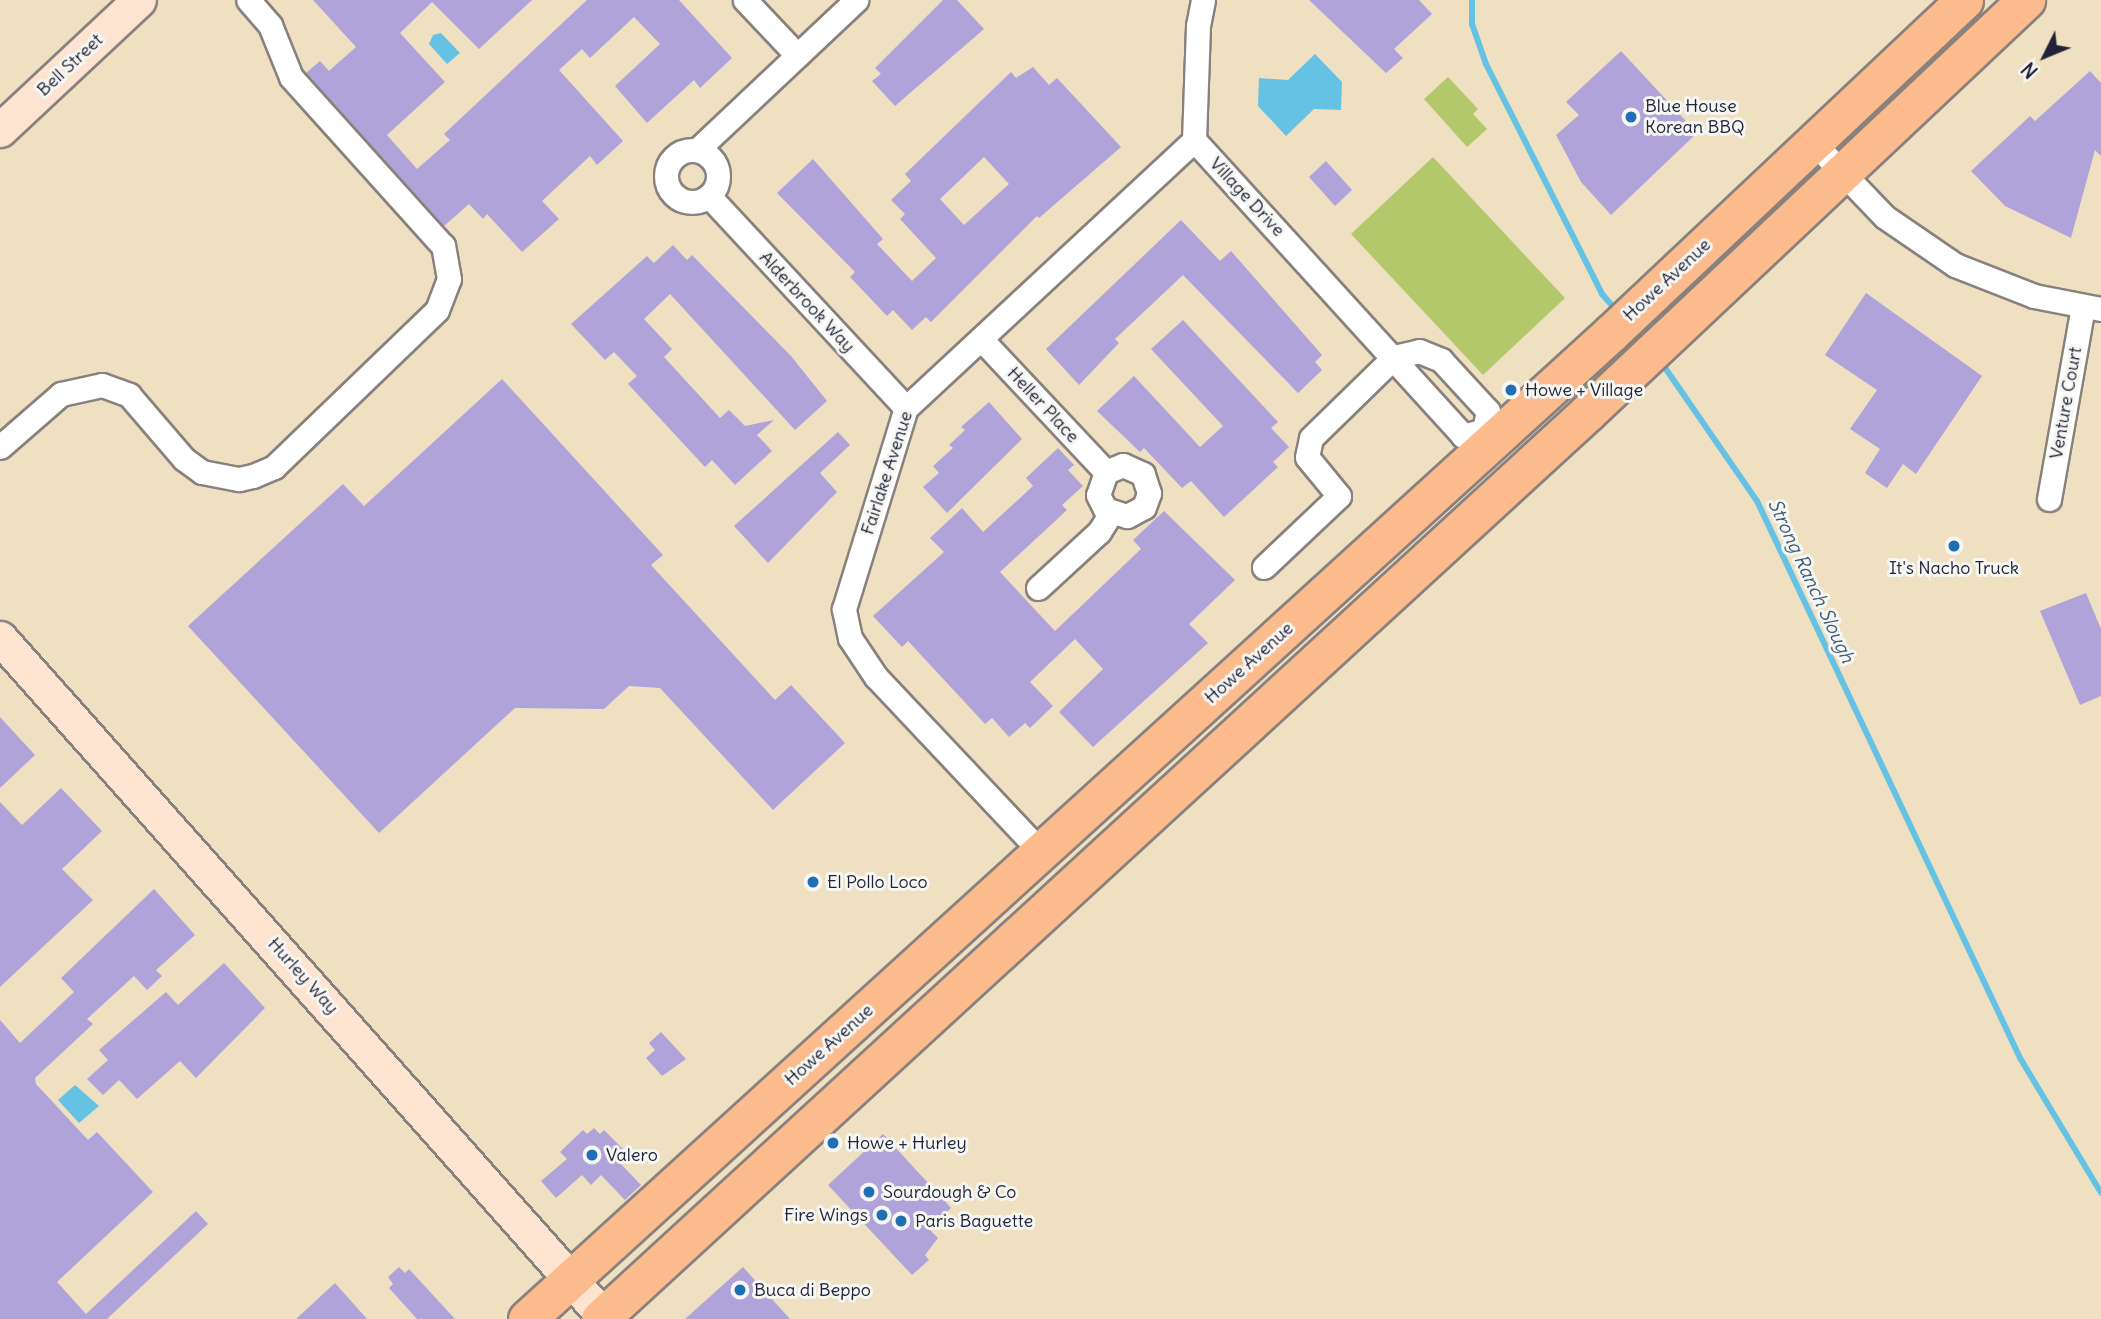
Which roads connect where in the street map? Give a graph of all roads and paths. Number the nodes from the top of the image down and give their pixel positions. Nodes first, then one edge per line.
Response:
1 (139, 0) edge
2 (248, 0) edge
3 (745, 0) edge
4 (856, 0) edge
5 (1203, 0) edge
6 (1964, 0) edge
7 (2026, 0) edge
8 (797, 55) junction
9 (0, 130) edge
10 (1194, 139) junction
11 (1812, 141) junction
12 (697, 150) junction
13 (1841, 174) junction
14 (709, 196) junction
15 (2092, 308) edge
16 (981, 339) junction
17 (1602, 341) junction
18 (1394, 357) junction
19 (906, 408) junction
20 (1489, 435) junction
21 (0, 447) edge
22 (1106, 472) junction
23 (1514, 480) junction
24 (2049, 499) dead end
25 (1111, 513) junction
26 (1426, 556) junction
27 (1264, 567) dead end
28 (1038, 587) dead end
29 (0, 638) edge
30 (1042, 853) junction
31 (967, 981) junction
32 (570, 1278) junction
33 (605, 1318) edge
34 (527, 1319) edge

1 - 9 street, Bell Street
2 - 21 street
3 - 8 street
4 - 8 street
5 - 10 street
6 - 11 main road, Howe Avenue
7 - 13 main road
8 - 12 street
10 - 16 street, Fairlake Avenue
10 - 18 street, Village Drive
11 - 13 street
11 - 17 main road, Howe Avenue
12 - 14 street
12 - 14 street
13 - 15 street
13 - 23 main road
14 - 19 street, Alderbrook Way
15 - 24 street, Venture Court
16 - 19 street, Fairlake Avenue
16 - 22 street, Heller Place
17 - 20 main road, Howe Avenue
17 - 23 main road
18 - 20 street, Village Drive
18 - 20 street
18 - 27 street
19 - 30 street, Fairlake Avenue
20 - 26 main road
20 - 30 main road, Howe Avenue
22 - 25 street
22 - 25 street
23 - 26 main road
25 - 28 street
26 - 31 main road
29 - 32 street, Hurley Way
30 - 31 main road
30 - 32 main road, Howe Avenue
31 - 33 main road
32 - 33 street, Hurley Way
32 - 34 main road, Howe Avenue

